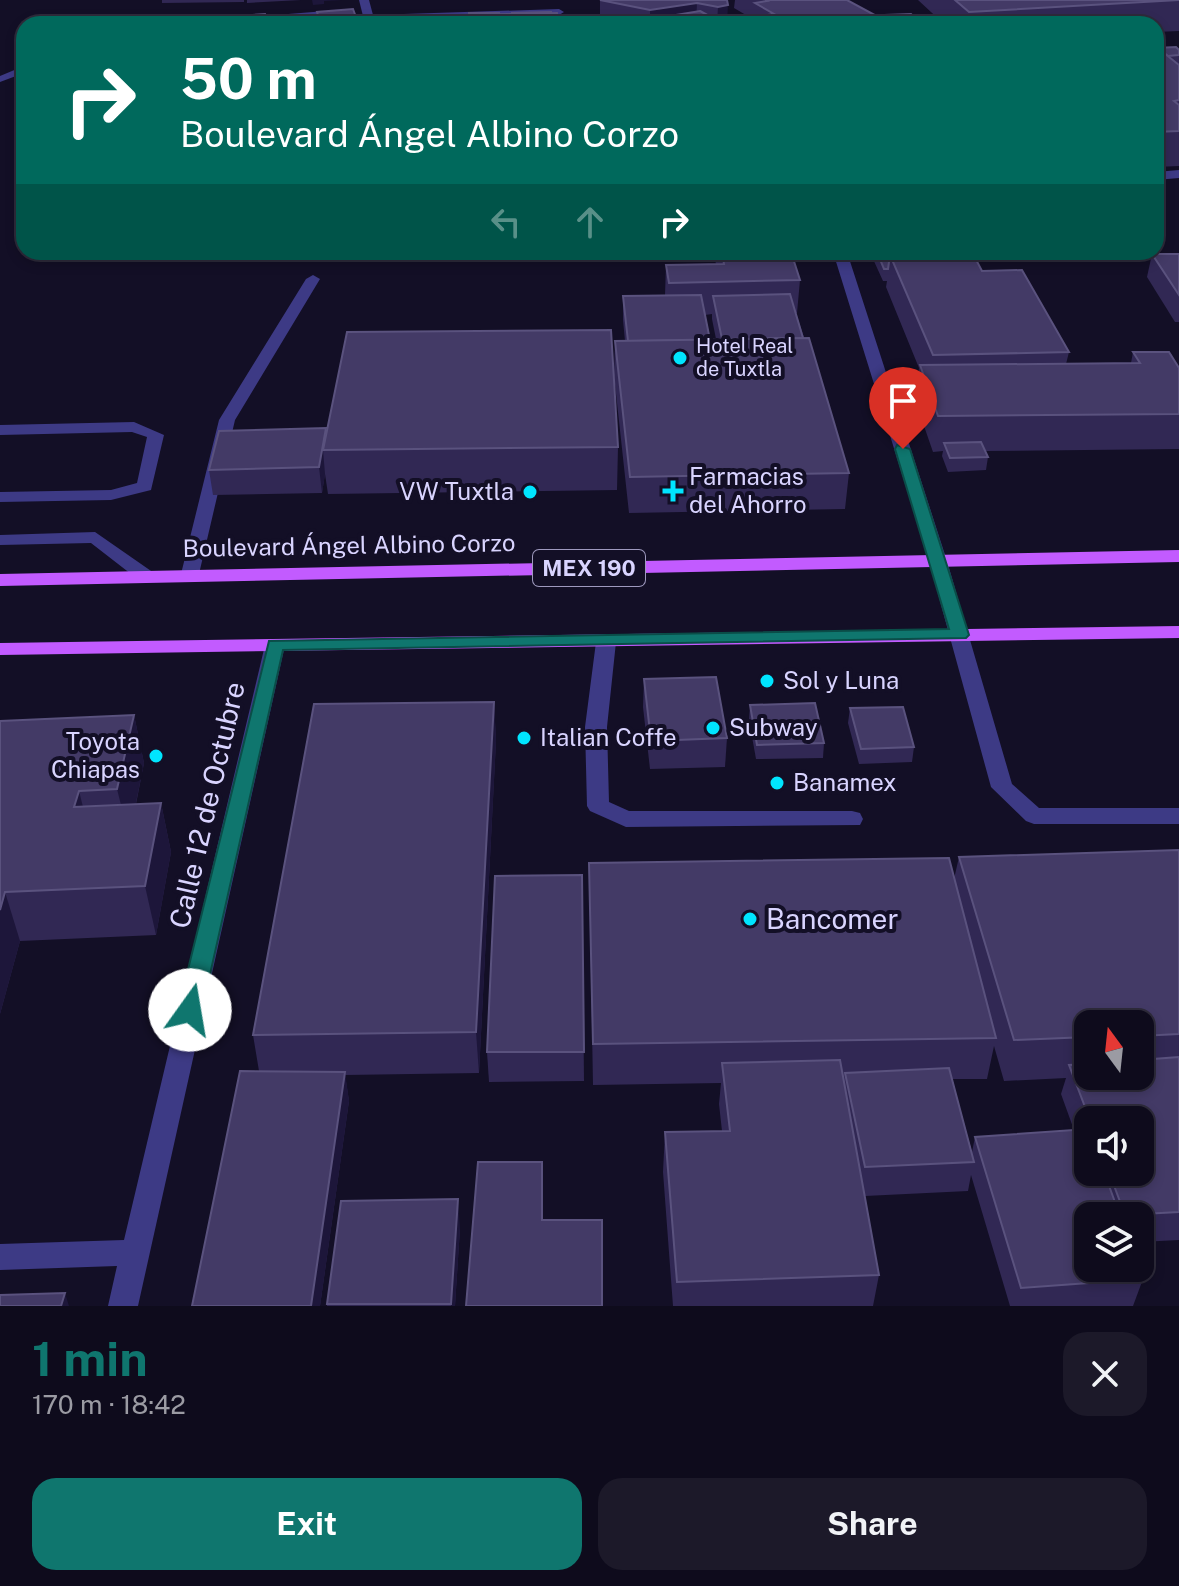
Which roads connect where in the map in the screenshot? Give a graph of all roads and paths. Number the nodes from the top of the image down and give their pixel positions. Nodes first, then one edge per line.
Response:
1 (367, 10) edge
2 (559, 12) edge
3 (295, 16) edge
4 (347, 16) edge
5 (843, 260) edge
6 (313, 279) dead end
7 (0, 430) edge
8 (0, 497) edge
9 (0, 540) edge
10 (1179, 556) edge
11 (938, 561) junction
12 (190, 574) junction
13 (147, 577) junction
14 (0, 580) edge
15 (1179, 632) edge
16 (960, 635) junction
17 (606, 642) junction
18 (275, 645) junction
19 (0, 649) edge
20 (1179, 816) edge
21 (852, 819) dead end
22 (133, 1253) junction
23 (0, 1257) edge
24 (123, 1306) edge

1 - 2 street
1 - 3 street
1 - 4 street
5 - 11 street
6 - 12 street
7 - 8 street
9 - 13 street
10 - 11 main road, Boulevard Ángel Albino Corzo / MEX 190
11 - 12 main road, Boulevard Ángel Albino Corzo / MEX 190
11 - 16 street
12 - 13 main road, Boulevard Ángel Albino Corzo / MEX 190
13 - 14 main road, Boulevard Ángel Albino Corzo / MEX 190
15 - 16 main road
16 - 17 main road
16 - 20 street
17 - 18 main road
17 - 21 street
18 - 19 main road
18 - 22 street, Calle 12 de Octubre
22 - 23 street
22 - 24 street, Calle 12 de Octubre

